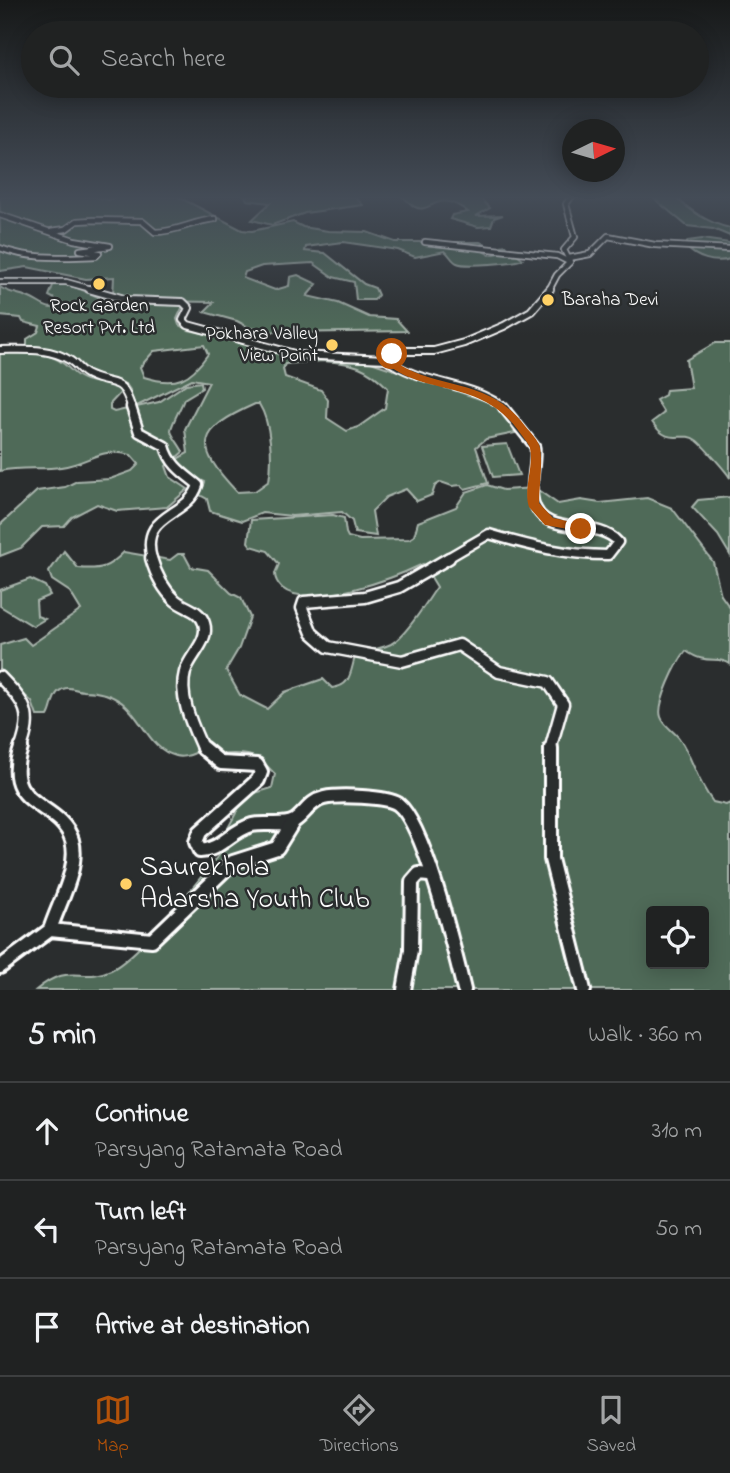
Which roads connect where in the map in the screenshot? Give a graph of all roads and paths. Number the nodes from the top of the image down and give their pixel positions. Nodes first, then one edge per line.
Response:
1 (94, 242) edge
2 (427, 242) edge
3 (571, 242) edge
4 (602, 242) edge
5 (640, 242) edge
6 (0, 248) edge
7 (730, 249) edge
8 (569, 261) junction
9 (0, 282) edge
10 (0, 350) edge
11 (386, 359) junction
12 (0, 677) edge
13 (293, 822) junction
14 (429, 876) junction
15 (50, 930) junction
16 (0, 967) edge
17 (404, 990) edge
18 (464, 990) edge
19 (584, 990) edge

1 - 6 street
2 - 8 street
3 - 8 street
4 - 8 street
5 - 7 street
8 - 11 street
9 - 11 street
10 - 13 street
11 - 19 street
12 - 15 street
13 - 14 street
13 - 15 street
14 - 17 street
14 - 18 street
15 - 16 street

